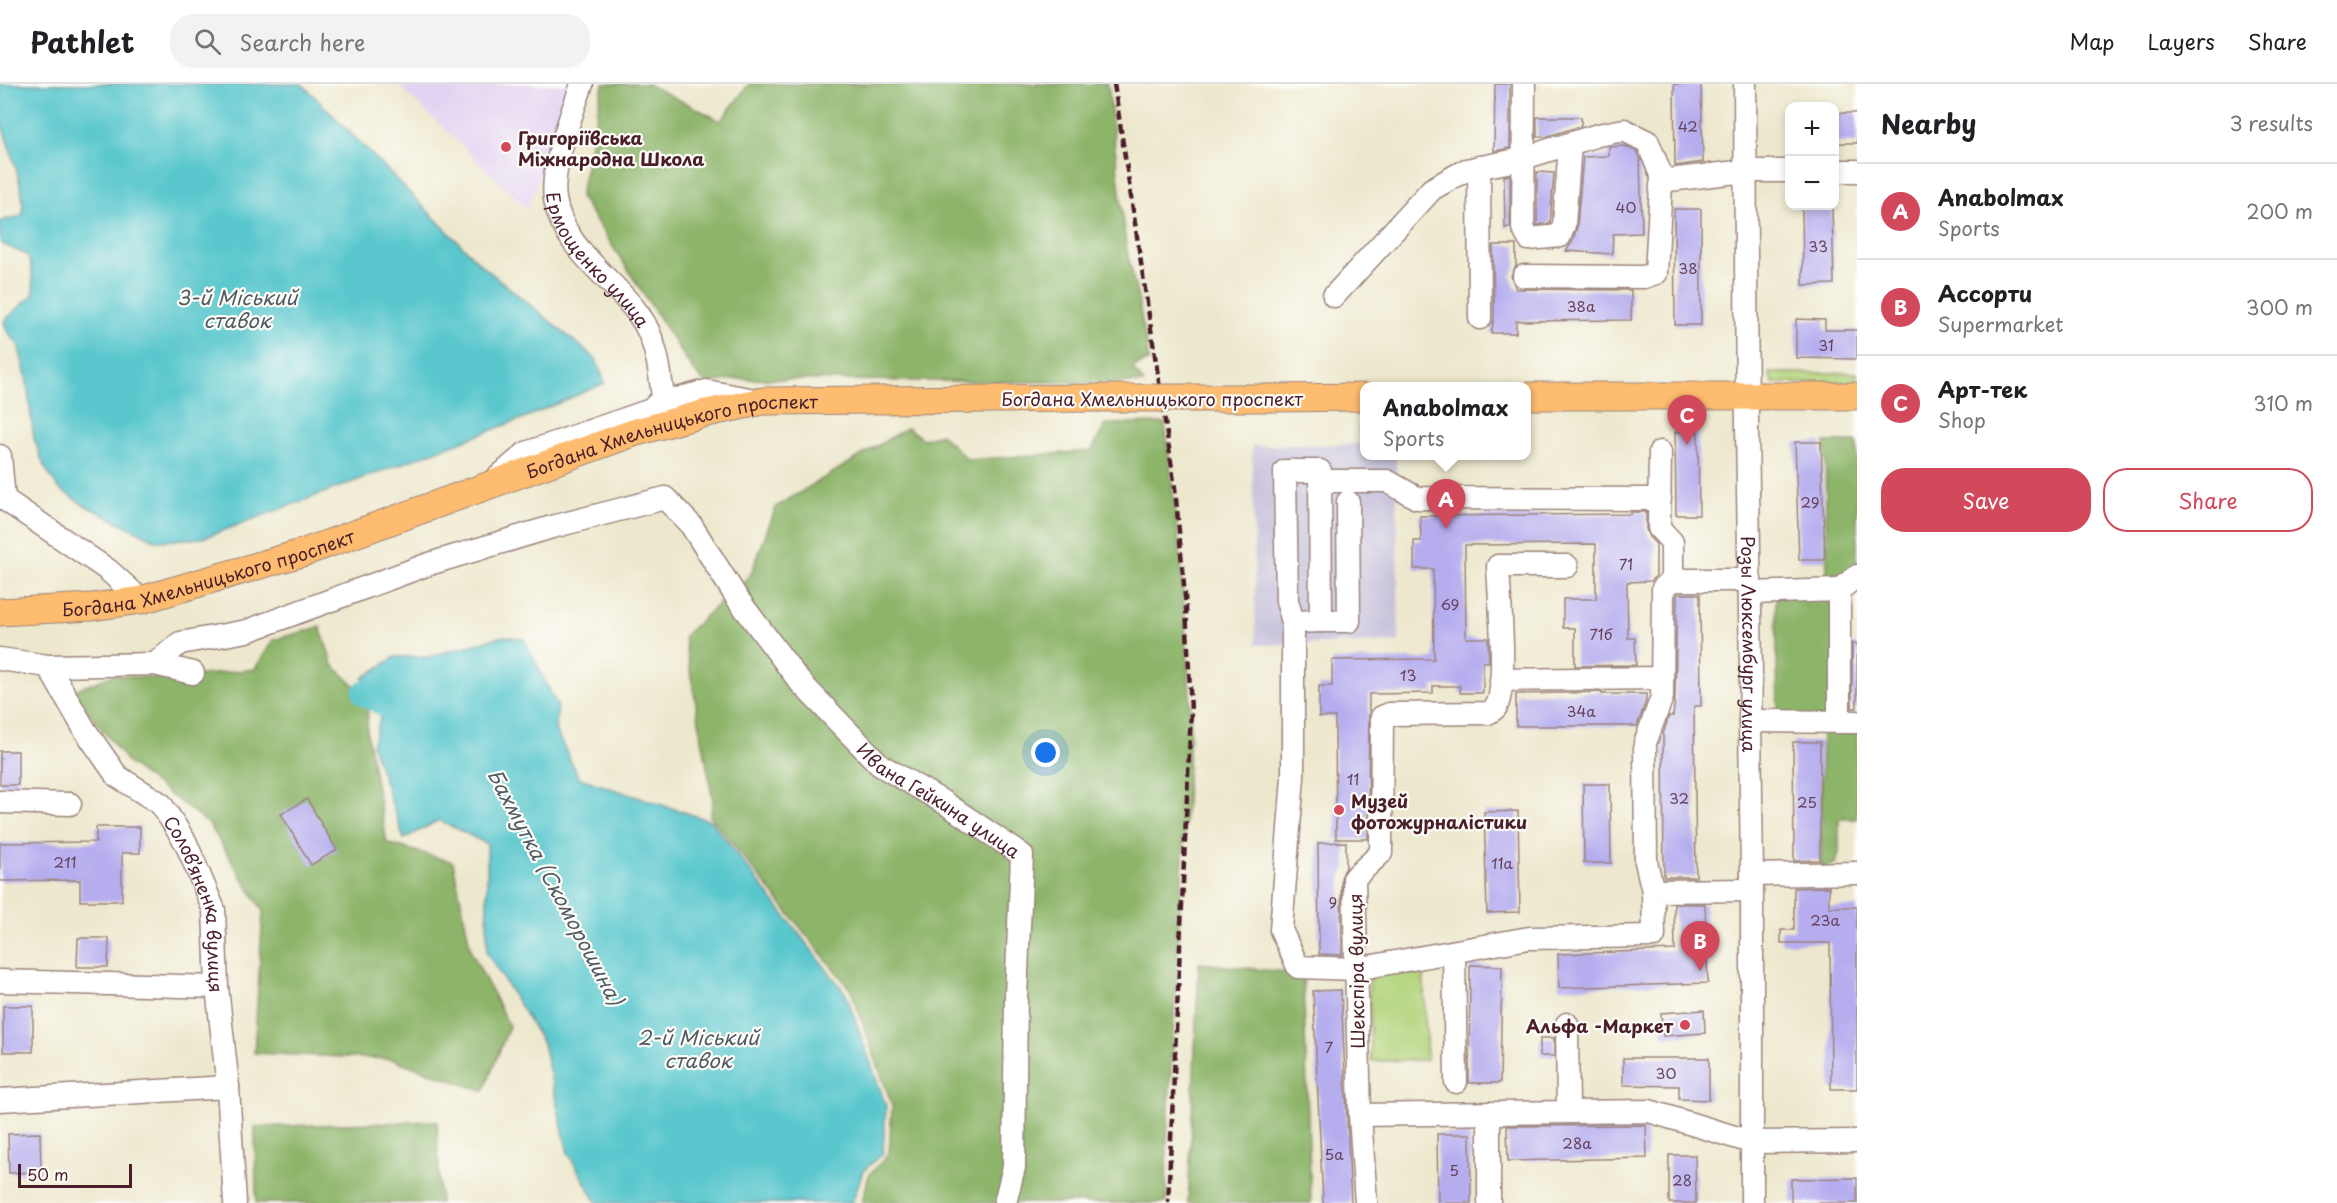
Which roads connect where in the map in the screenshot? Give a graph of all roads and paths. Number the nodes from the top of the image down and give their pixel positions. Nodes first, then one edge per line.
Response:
1 (582, 84) edge
2 (1524, 84) edge
3 (1745, 84) edge
4 (1570, 144) junction
5 (1524, 158) junction
6 (1479, 167) junction
7 (1746, 171) junction
8 (1785, 171) edge
9 (1839, 171) edge
10 (1857, 171) edge
11 (1664, 183) junction
12 (1560, 237) junction
13 (1524, 276) dead end
14 (1559, 276) junction
15 (1334, 296) dead end
16 (1480, 318) dead end
17 (1531, 396) edge
18 (1747, 396) junction
19 (1857, 396) edge
20 (1360, 397) edge
21 (663, 398) junction
22 (763, 401) junction
23 (1660, 452) dead end
24 (0, 456) edge
25 (1320, 481) junction
26 (492, 483) junction
27 (1659, 499) junction
28 (1348, 502) dead end
29 (1567, 566) dead end
30 (1857, 576) edge
31 (1672, 580) junction
32 (1750, 586) junction
33 (1839, 590) junction
34 (141, 600) junction
35 (0, 612) edge
36 (1321, 621) junction
37 (1293, 622) junction
38 (0, 659) edge
39 (155, 664) junction
40 (48, 666) junction
41 (193, 673) dead end
42 (1662, 678) junction
43 (1501, 680) junction
44 (1750, 721) junction
45 (1848, 722) edge
46 (0, 802) edge
47 (70, 804) dead end
48 (1857, 873) edge
49 (1752, 883) junction
50 (1653, 891) junction
51 (1454, 952) junction
52 (1356, 969) junction
53 (0, 981) edge
54 (216, 987) junction
55 (1567, 1024) dead end
56 (1456, 1082) dead end
57 (228, 1088) junction
58 (0, 1100) edge
59 (1568, 1112) junction
60 (1489, 1113) junction
61 (1360, 1115) junction
62 (1857, 1141) edge
63 (1751, 1142) junction
64 (235, 1203) edge
65 (1005, 1203) edge
66 (1366, 1203) edge
67 (1489, 1203) edge
68 (1752, 1203) edge

1 - 21 street, Ермощенко улица
2 - 5 street
3 - 7 street, Розы Люксембург улица
4 - 5 street
4 - 11 street
4 - 12 street
5 - 6 street
5 - 12 street
6 - 15 street
6 - 16 street
7 - 8 street
7 - 11 street
7 - 18 street, Розы Люксембург улица
9 - 10 street
11 - 14 street
12 - 14 street
13 - 14 street
17 - 18 main road
18 - 19 main road
18 - 32 street, Розы Люксембург улица
20 - 22 main road, Богдана Хмельницького проспект, bridge
21 - 22 street
21 - 26 street
22 - 26 main road, Богдана Хмельницького проспект
23 - 27 street
24 - 34 street
25 - 27 street
25 - 36 street
25 - 37 street
26 - 34 main road, Богдана Хмельницького проспект
27 - 31 street
28 - 36 street
29 - 43 street, Шекспіра вулиця
30 - 33 street
31 - 32 street
31 - 42 street
32 - 33 street
32 - 44 street, Розы Люксембург улица
33 - 45 street
34 - 35 main road, Богдана Хмельницького проспект
36 - 37 street
37 - 52 street
38 - 40 street
39 - 40 street
39 - 41 street
39 - 65 street, Ивана Гейкина улица
40 - 54 street, Солов’яненка вулиця
42 - 43 street
42 - 50 street
43 - 52 street, Шекспіра вулиця
44 - 45 street
44 - 49 street, Розы Люксембург улица
46 - 47 street
48 - 49 street
49 - 50 street
49 - 63 street, Розы Люксембург улица
50 - 51 street
51 - 52 street
51 - 56 street
52 - 61 street, Шекспіра вулиця
53 - 54 street
54 - 57 street, Солов’яненка вулиця
55 - 59 street
57 - 58 street
57 - 64 street, Солов’яненка вулиця
59 - 60 street
59 - 63 street
60 - 61 street
60 - 67 street
61 - 66 street, Шекспіра вулиця
62 - 63 street
63 - 68 street, Розы Люксембург улица

